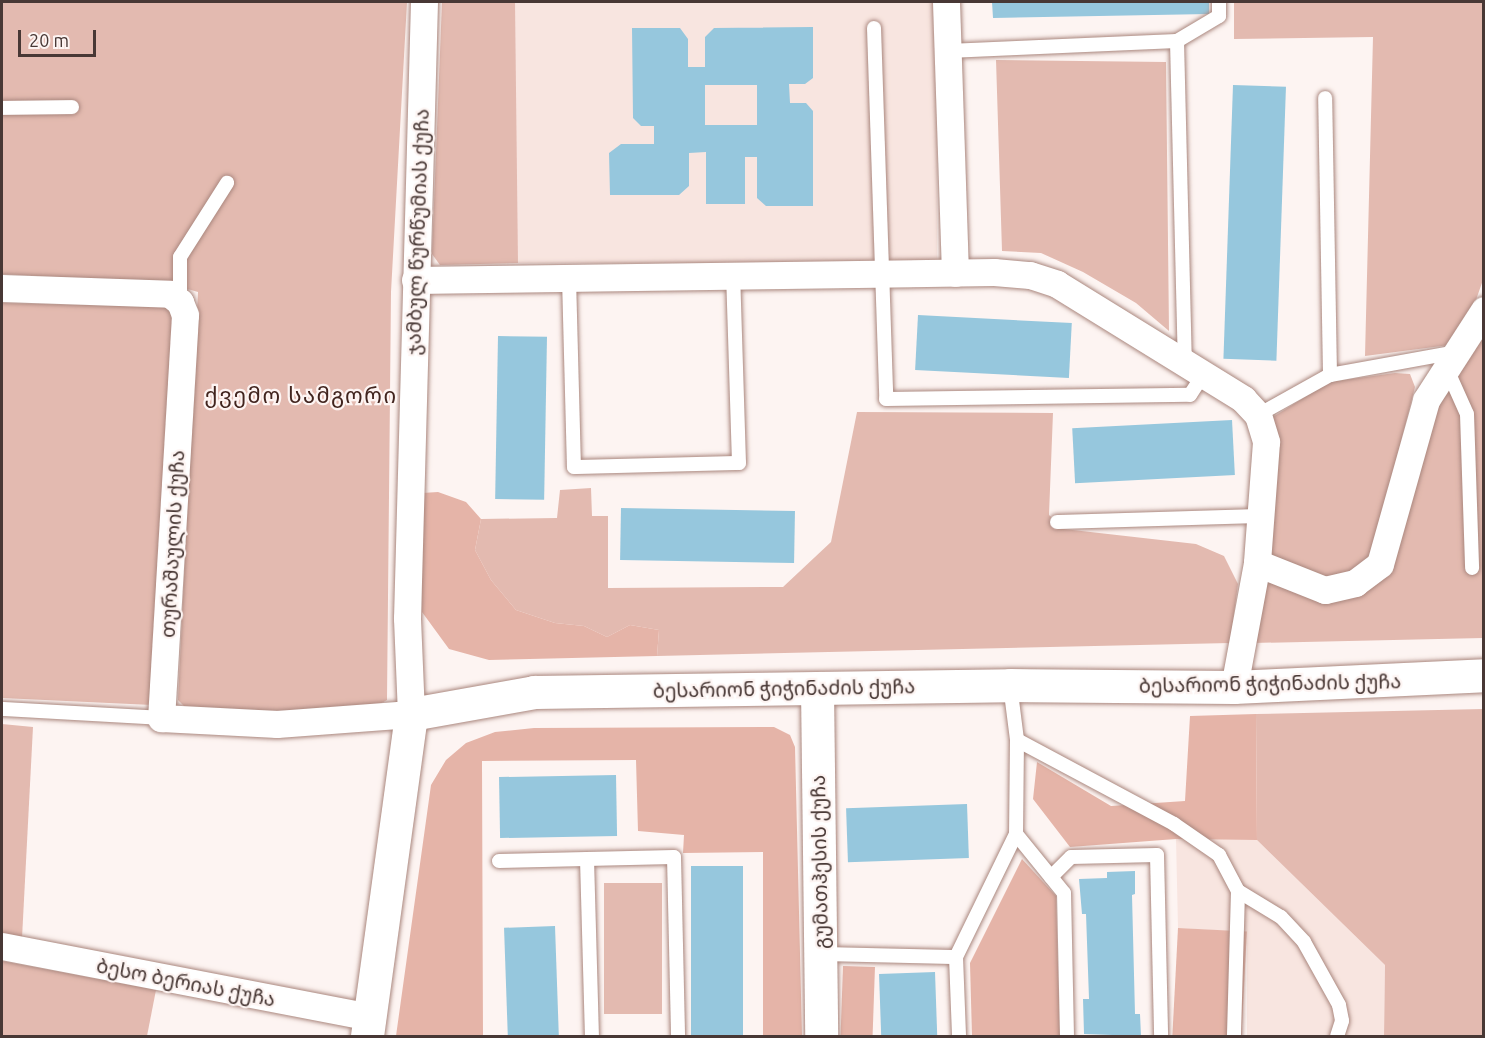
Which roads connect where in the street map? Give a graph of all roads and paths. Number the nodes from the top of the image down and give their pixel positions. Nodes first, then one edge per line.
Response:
1 (424, 2) edge
2 (946, 2) edge
3 (1219, 2) edge
4 (874, 28) dead end
5 (1178, 41) junction
6 (948, 51) junction
7 (1325, 98) dead end
8 (72, 107) dead end
9 (2, 108) edge
10 (227, 183) dead end
11 (956, 273) junction
12 (882, 274) junction
13 (734, 276) junction
14 (569, 278) junction
15 (415, 280) junction
16 (2, 288) edge
17 (180, 302) junction
18 (1484, 310) edge
19 (1451, 359) junction
20 (1194, 369) junction
21 (1330, 375) junction
22 (1258, 415) junction
23 (1260, 516) junction
24 (1057, 522) dead end
25 (1257, 563) junction
26 (1472, 568) dead end
27 (1484, 675) edge
28 (1010, 685) junction
29 (1234, 687) junction
30 (817, 688) junction
31 (2, 709) edge
32 (411, 714) junction
33 (161, 718) junction
34 (1017, 740) junction
35 (1016, 834) junction
36 (587, 859) junction
37 (499, 861) dead end
38 (1051, 877) junction
39 (1238, 891) junction
40 (2, 946) edge
41 (820, 954) junction
42 (956, 957) junction
43 (368, 1027) edge
44 (592, 1036) edge
45 (678, 1036) edge
46 (821, 1036) edge
47 (959, 1036) edge
48 (1067, 1036) edge
49 (1161, 1036) edge
50 (1234, 1036) edge
51 (1337, 1036) edge

1 - 15 street, ჯამბულ წურწუმიას ქუჩა
2 - 6 street
3 - 5 lane
4 - 12 lane
5 - 6 lane
5 - 20 lane
6 - 11 street
7 - 21 lane
8 - 9 lane
10 - 17 lane
11 - 12 street
11 - 20 street
12 - 13 street
12 - 20 lane
13 - 14 street
13 - 14 lane
14 - 15 street
15 - 32 street, ჯამბულ წურწუმიას ქუჩა
16 - 17 street
17 - 33 street, თურაშაულის ქუჩა
18 - 19 street
19 - 21 lane
19 - 25 street
19 - 26 lane
20 - 22 street
21 - 22 lane
22 - 23 street
23 - 24 lane
23 - 25 street
25 - 29 street
27 - 29 street, ბესარიონ ჭიჭინაძის ქუჩა
28 - 29 street, ბესარიონ ჭიჭინაძის ქუჩა
28 - 30 street, ბესარიონ ჭიჭინაძის ქუჩა
28 - 34 lane
30 - 32 street, ბესარიონ ჭიჭინაძის ქუჩა
30 - 41 street, გუმათჰესის ქუჩა
31 - 33 lane
32 - 33 street
32 - 43 street
34 - 35 lane
34 - 39 lane
35 - 38 lane
35 - 42 lane
36 - 37 lane
36 - 44 lane
36 - 45 lane
38 - 48 lane
38 - 49 lane
39 - 50 lane
39 - 51 lane
40 - 43 street, ბესო ბერიას ქუჩა
41 - 42 lane
41 - 46 street, გუმათჰესის ქუჩა
42 - 47 lane

